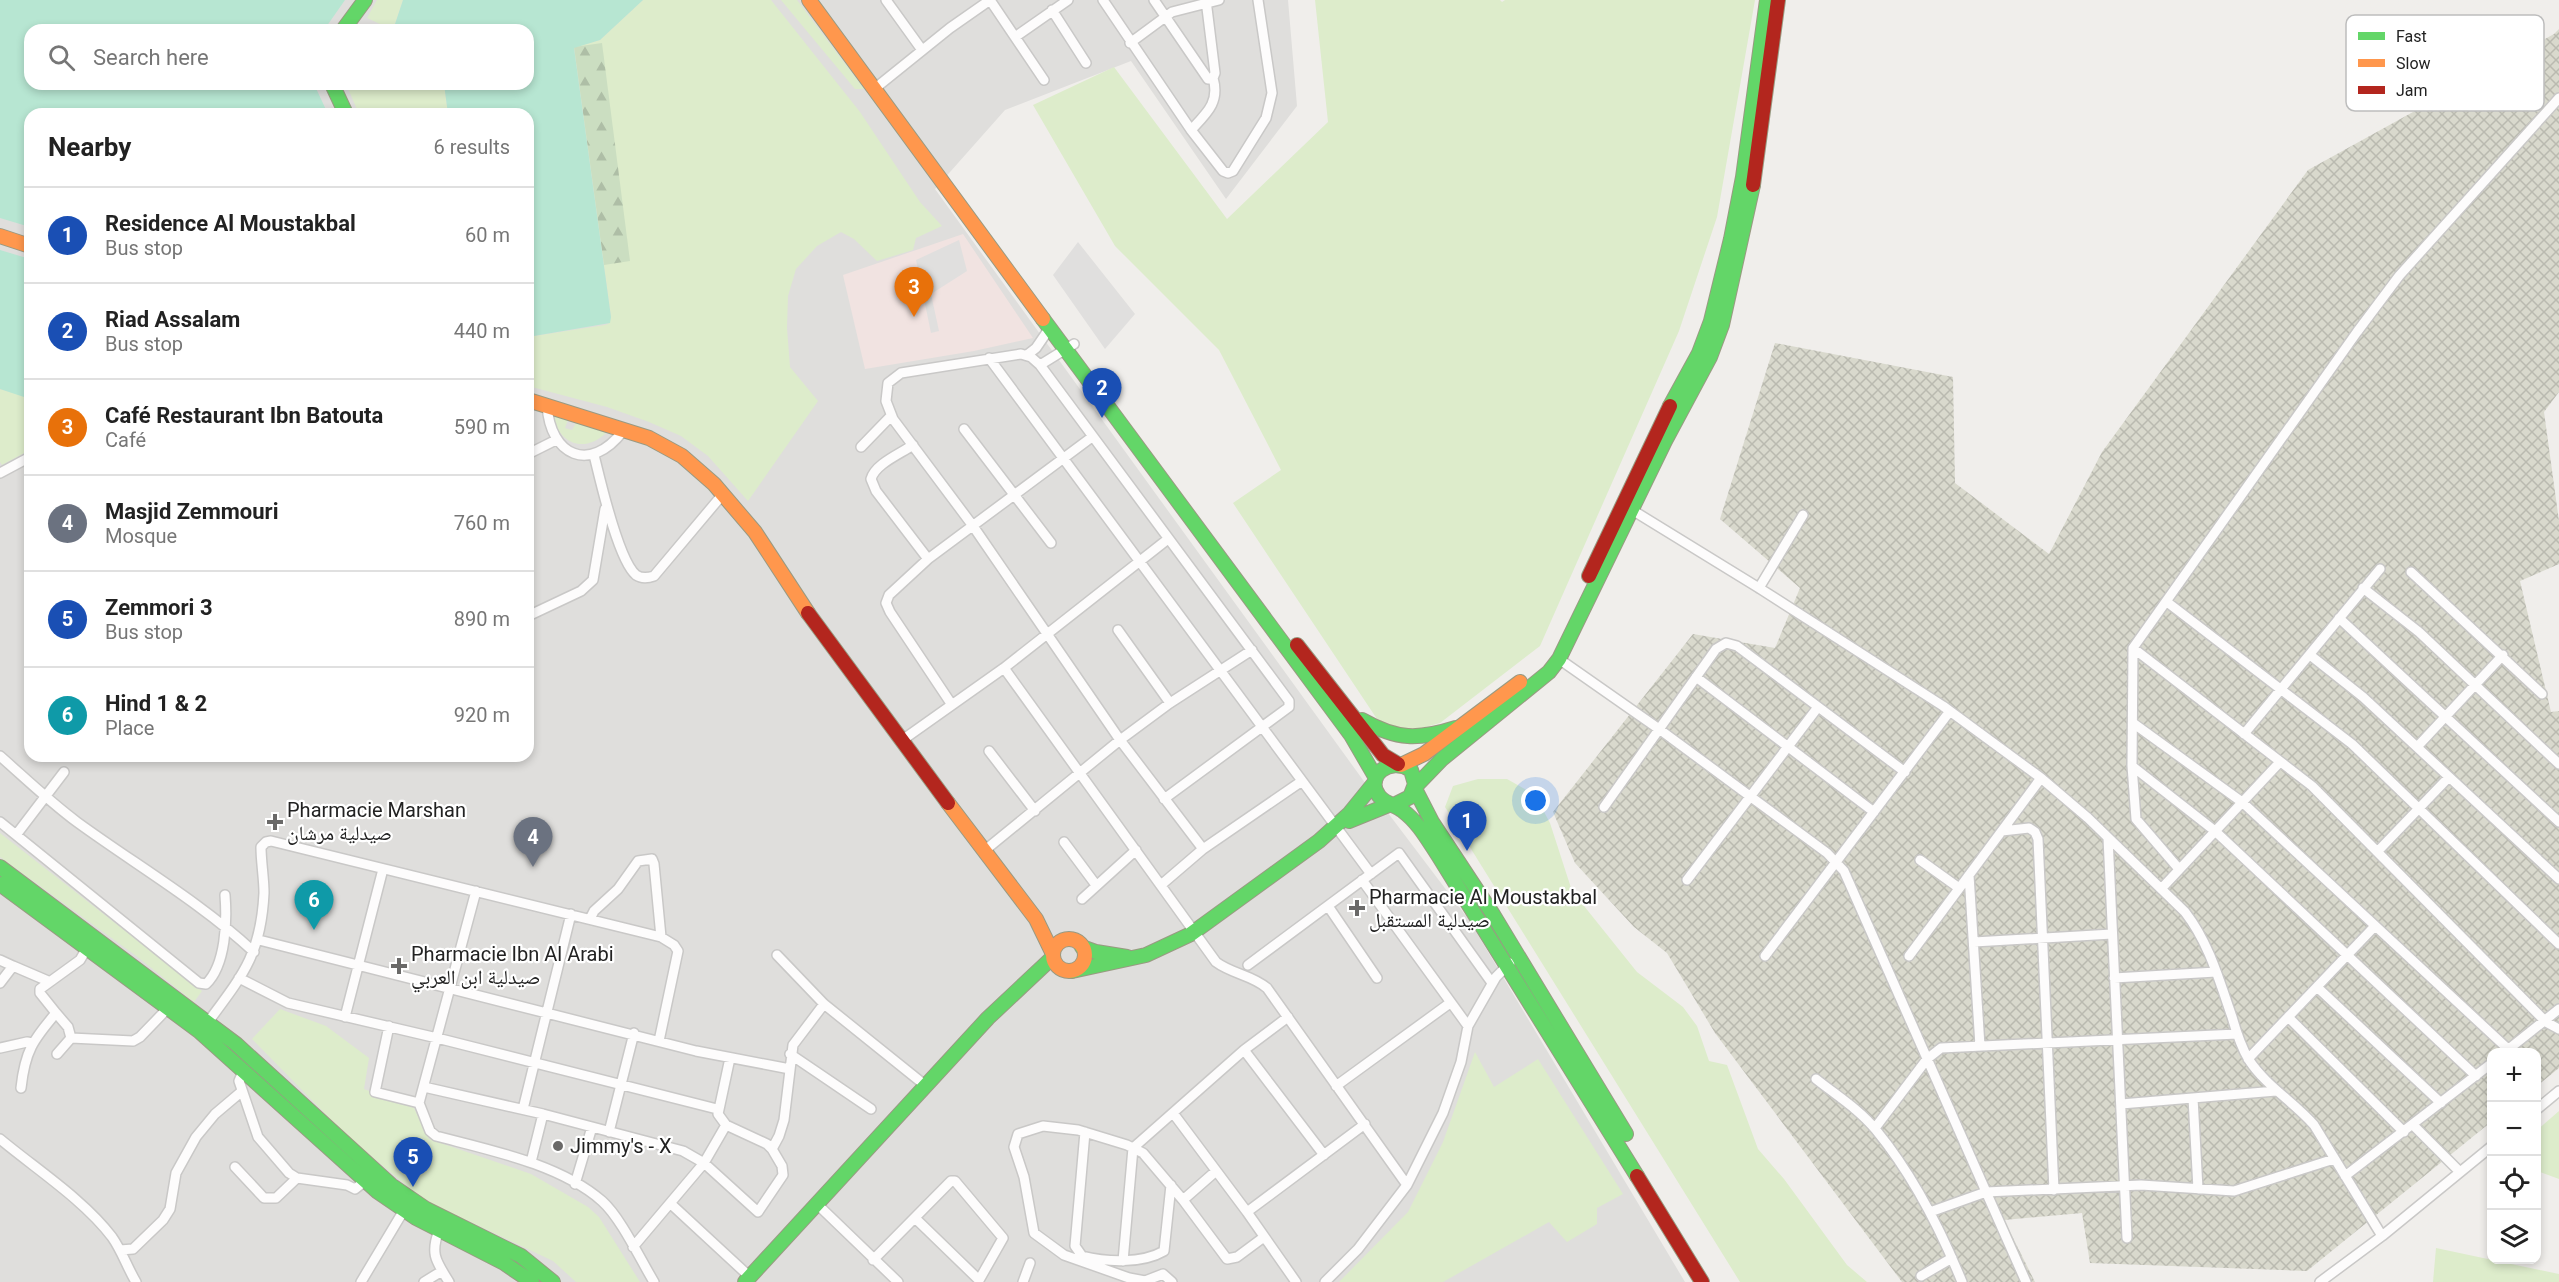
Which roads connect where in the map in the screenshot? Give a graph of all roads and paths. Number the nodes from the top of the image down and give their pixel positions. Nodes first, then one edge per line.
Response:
1 (365, 0) edge
2 (809, 0) edge
3 (821, 0) edge
4 (886, 0) edge
5 (1068, 0) edge
6 (1103, 0) edge
7 (1154, 0) edge
8 (1171, 0) edge
9 (1219, 0) edge
10 (1258, 0) edge
11 (1767, 0) edge
12 (1778, 0) edge
13 (1206, 1) edge
14 (1052, 10) junction
15 (1169, 14) junction
16 (347, 24) edge
17 (1015, 37) junction
18 (1131, 43) junction
19 (922, 50) junction
20 (1086, 63) dead end
21 (1213, 78) junction
22 (1044, 80) dead end
23 (878, 87) junction
24 (335, 90) edge
25 (2559, 98) edge
26 (343, 108) edge
27 (1191, 130) junction
28 (0, 236) edge
29 (24, 244) edge
30 (1049, 329) junction
31 (1069, 348) junction
32 (1027, 355) junction
33 (989, 358) junction
34 (1040, 365) junction
35 (534, 402) edge
36 (547, 405) junction
37 (891, 416) junction
38 (964, 429) dead end
39 (623, 430) junction
40 (1092, 437) junction
41 (556, 440) junction
42 (913, 446) junction
43 (861, 447) dead end
44 (534, 451) edge
45 (594, 455) junction
46 (24, 460) edge
47 (1064, 460) junction
48 (0, 473) edge
49 (723, 494) junction
50 (1013, 495) junction
51 (606, 507) junction
52 (1632, 510) junction
53 (1803, 515) dead end
54 (973, 526) junction
55 (1168, 539) junction
56 (1051, 543) dead end
57 (928, 559) junction
58 (1140, 562) junction
59 (2380, 569) dead end
60 (2411, 572) dead end
61 (1759, 588) junction
62 (2363, 588) junction
63 (2167, 602) junction
64 (534, 613) edge
65 (2339, 618) junction
66 (1118, 630) dead end
67 (1048, 633) junction
68 (2133, 648) junction
69 (1252, 650) junction
70 (2310, 654) junction
71 (2503, 655) junction
72 (1559, 659) junction
73 (1004, 668) junction
74 (1221, 671) junction
75 (1696, 677) junction
76 (2474, 684) junction
77 (2281, 688) junction
78 (2542, 694) dead end
79 (1170, 703) junction
80 (952, 705) junction
81 (1818, 707) junction
82 (1950, 711) junction
83 (1353, 714) junction
84 (2446, 717) junction
85 (2133, 723) junction
86 (1263, 728) junction
87 (1456, 728) junction
88 (1659, 729) junction
89 (2244, 734) junction
90 (1120, 740) junction
91 (901, 741) junction
92 (1788, 747) junction
93 (2417, 747) junction
94 (989, 751) dead end
95 (0, 756) edge
96 (2280, 762) junction
97 (1399, 764) junction
98 (2559, 764) edge
99 (2132, 766) junction
100 (63, 772) dead end
101 (1905, 772) junction
102 (1081, 774) junction
103 (2449, 777) junction
104 (2041, 778) junction
105 (1375, 780) junction
106 (1302, 781) junction
107 (1415, 788) junction
108 (47, 796) junction
109 (1750, 796) junction
110 (1164, 799) junction
111 (2242, 802) junction
112 (1393, 805) junction
113 (1604, 807) dead end
114 (2419, 809) junction
115 (1035, 811) junction
116 (1874, 812) junction
117 (0, 822) edge
118 (2559, 822) edge
119 (1337, 828) junction
120 (2002, 831) junction
121 (2215, 831) junction
122 (16, 834) junction
123 (2108, 838) junction
124 (1064, 842) dead end
125 (1203, 849) junction
126 (1136, 850) junction
127 (984, 851) junction
128 (2378, 851) junction
129 (1920, 860) dead end
130 (1836, 862) junction
131 (0, 867) edge
132 (383, 869) junction
133 (2179, 869) junction
134 (1371, 874) junction
135 (1969, 875) junction
136 (2559, 879) edge
137 (1362, 880) junction
138 (1687, 880) dead end
139 (0, 884) edge
140 (1096, 885) junction
141 (1161, 885) junction
142 (1959, 888) junction
143 (2161, 889) junction
144 (476, 891) junction
145 (225, 895) dead end
146 (1082, 899) dead end
147 (1328, 906) junction
148 (571, 914) junction
149 (590, 919) junction
150 (1036, 919) junction
151 (227, 927) junction
152 (2374, 927) junction
153 (1196, 931) junction
154 (2112, 934) junction
155 (661, 937) junction
156 (2043, 938) junction
157 (259, 940) junction
158 (1069, 940) junction
159 (1974, 942) junction
160 (2559, 944) edge
161 (1082, 947) junction
162 (87, 948) junction
163 (254, 952) junction
164 (777, 955) dead end
165 (1053, 956) junction
166 (1765, 956) dead end
167 (1909, 956) dead end
168 (2347, 956) junction
169 (1132, 957) junction
170 (0, 960) edge
171 (1513, 960) junction
172 (1248, 965) dead end
173 (13, 966) junction
174 (359, 966) junction
175 (1069, 971) junction
176 (2216, 972) junction
177 (240, 978) junction
178 (1377, 978) dead end
179 (2114, 978) junction
180 (48, 981) junction
181 (0, 983) edge
182 (1492, 983) junction
183 (1023, 987) junction
184 (2317, 987) junction
185 (450, 990) junction
186 (1450, 1003) junction
187 (824, 1004) junction
188 (168, 1008) junction
189 (2559, 1009) edge
190 (547, 1011) junction
191 (56, 1013) junction
192 (345, 1017) junction
193 (1288, 1017) junction
194 (2288, 1017) junction
195 (208, 1022) junction
196 (2546, 1022) junction
197 (389, 1026) junction
198 (1468, 1026) junction
199 (2559, 1029) edge
200 (634, 1033) junction
201 (2237, 1034) junction
202 (71, 1038) junction
203 (437, 1038) junction
204 (2117, 1039) junction
205 (659, 1041) junction
206 (32, 1043) junction
207 (2048, 1043) junction
208 (1980, 1046) junction
209 (0, 1048) edge
210 (2504, 1048) edge
211 (2511, 1048) edge
212 (1244, 1050) junction
213 (57, 1054) dead end
214 (790, 1054) junction
215 (730, 1058) junction
216 (1927, 1059) junction
217 (2248, 1059) junction
218 (534, 1062) junction
219 (2487, 1067) edge
220 (244, 1069) junction
221 (790, 1069) junction
222 (2476, 1076) junction
223 (1816, 1079) dead end
224 (621, 1084) junction
225 (926, 1086) junction
226 (1336, 1086) junction
227 (424, 1087) junction
228 (21, 1088) dead end
229 (2276, 1091) junction
230 (2559, 1091) edge
231 (241, 1092) junction
232 (2193, 1098) junction
233 (419, 1103) junction
234 (2441, 1103) junction
235 (2121, 1104) junction
236 (2541, 1106) edge
237 (523, 1109) junction
238 (717, 1109) junction
239 (871, 1109) dead end
240 (1173, 1113) junction
241 (543, 1114) junction
242 (1365, 1124) junction
243 (726, 1125) junction
244 (2413, 1125) junction
245 (592, 1127) junction
246 (1875, 1128) junction
247 (609, 1132) junction
248 (1085, 1132) junction
249 (2404, 1132) junction
250 (0, 1139) edge
251 (1133, 1148) junction
252 (771, 1149) junction
253 (2487, 1150) edge
254 (1324, 1155) junction
255 (2334, 1159) junction
256 (531, 1162) junction
257 (704, 1163) junction
258 (235, 1167) dead end
259 (1216, 1171) junction
260 (2460, 1172) junction
261 (2345, 1176) junction
262 (297, 1178) junction
263 (365, 1180) junction
264 (574, 1184) junction
265 (1171, 1185) junction
266 (1407, 1185) junction
267 (2124, 1186) junction
268 (2198, 1189) junction
269 (2054, 1190) junction
270 (1986, 1192) junction
271 (1183, 1200) junction
272 (671, 1204) junction
273 (817, 1204) junction
274 (404, 1210) junction
275 (1247, 1212) junction
276 (1930, 1212) junction
277 (915, 1218) junction
278 (439, 1230) junction
279 (2382, 1236) junction
280 (1264, 1237) junction
281 (2127, 1238) dead end
282 (633, 1247) junction
283 (120, 1250) junction
284 (1952, 1258) junction
285 (873, 1260) junction
286 (1123, 1261) junction
287 (1030, 1263) dead end
288 (442, 1271) junction
289 (1921, 1276) dead end
290 (748, 1279) edge
291 (979, 1281) edge
292 (136, 1282) edge
293 (361, 1282) edge
294 (424, 1282) edge
295 (449, 1282) edge
296 (532, 1282) edge
297 (553, 1282) edge
298 (654, 1282) edge
299 (898, 1282) edge
300 (1023, 1282) edge
301 (1145, 1282) edge
302 (1172, 1282) edge
303 (1296, 1282) edge
304 (1325, 1282) edge
305 (1702, 1282) edge
306 (1715, 1282) edge
307 (1962, 1282) edge
308 (2026, 1282) edge
309 (2320, 1282) edge

1 - 16 main road
2 - 23 main road
3 - 23 main road
4 - 19 street
5 - 14 street
6 - 18 street
7 - 15 street
8 - 15 street
9 - 13 street
10 - 27 street
11 - 87 main road
12 - 52 main road
13 - 15 street
13 - 21 street
14 - 17 street
14 - 20 street
15 - 18 street
15 - 21 street
17 - 19 street
17 - 22 street
18 - 27 street
19 - 23 street
21 - 27 street
23 - 30 main road
23 - 31 main road
24 - 26 main road
25 - 63 street
28 - 29 main road
30 - 31 main road
30 - 32 street
31 - 34 street
31 - 83 main road
31 - 105 main road
32 - 33 street
32 - 34 street
33 - 37 street
33 - 47 street
34 - 40 street
35 - 36 main road
36 - 39 main road
36 - 41 street
37 - 42 street
37 - 43 street
38 - 50 street
39 - 45 street
39 - 49 main road
40 - 47 street
40 - 55 street
41 - 44 street
41 - 45 street
42 - 54 street
42 - 57 street
45 - 51 street
46 - 48 street
47 - 50 street
47 - 58 street
49 - 51 street
49 - 91 main road
50 - 54 street
50 - 56 street
51 - 64 street
52 - 61 street
52 - 72 main road
53 - 61 street
54 - 57 street
54 - 67 street
55 - 58 street
55 - 69 street
57 - 80 street
58 - 67 street
58 - 74 street
59 - 62 street
60 - 71 street
61 - 82 street
62 - 65 street
62 - 76 street
63 - 68 street
63 - 77 street
65 - 70 street
65 - 84 street
66 - 79 street
67 - 73 street
67 - 90 street
68 - 85 street
68 - 89 street
69 - 74 street
69 - 86 street
70 - 77 street
70 - 93 street
71 - 76 street
71 - 78 street
72 - 88 street
72 - 107 main road
73 - 80 street
73 - 102 street
74 - 79 street
74 - 86 street
75 - 81 street
75 - 88 street
75 - 92 street
76 - 84 street
76 - 98 street
77 - 89 street
77 - 114 street
79 - 90 street
80 - 91 street
81 - 92 street
81 - 101 street
82 - 101 street
82 - 104 street
83 - 87 main road
83 - 97 main road
84 - 93 street
84 - 118 street
85 - 99 street
85 - 111 street
86 - 106 street
86 - 110 street
87 - 97 main road
88 - 109 street
88 - 113 street
89 - 96 street
90 - 102 street
90 - 110 street
91 - 127 main road
92 - 109 street
92 - 116 street
93 - 103 street
94 - 115 street
95 - 108 street
96 - 111 street
96 - 128 street
97 - 105 main road
97 - 107 main road
99 - 121 street
99 - 133 street
100 - 108 street
101 - 116 street
102 - 115 street
102 - 126 street
103 - 114 street
103 - 136 street
104 - 120 street
104 - 123 street
105 - 112 main road
105 - 119 main road
106 - 119 street
106 - 125 street
107 - 112 main road
107 - 171 main road
108 - 122 street
108 - 151 street
109 - 130 street
109 - 138 street
110 - 125 street
111 - 121 street
111 - 152 street
112 - 119 main road
112 - 171 main road
114 - 128 street
114 - 160 street
115 - 127 street
116 - 130 street
117 - 122 street
119 - 134 street
119 - 153 main road
120 - 135 street
120 - 156 street
121 - 133 street
121 - 168 street
122 - 151 street
123 - 143 street
123 - 154 street
124 - 140 street
125 - 141 street
126 - 140 street
126 - 141 street
127 - 150 main road
128 - 196 street
129 - 142 street
130 - 166 street
130 - 216 street
131 - 195 main road
132 - 144 street
132 - 157 street
132 - 174 street
133 - 143 street
134 - 137 street
134 - 182 street
135 - 142 street
135 - 159 street
137 - 147 street
137 - 186 street
139 - 162 main road
140 - 146 street
141 - 153 street
142 - 167 street
143 - 176 street
144 - 148 street
144 - 185 street
145 - 151 street
147 - 172 street
147 - 178 street
148 - 149 street
148 - 190 street
149 - 155 street
149 - 155 street
150 - 158 main road
150 - 165 main road
151 - 163 street
152 - 168 street
152 - 210 street
153 - 169 main road
153 - 193 street
154 - 156 street
154 - 179 street
155 - 205 street
156 - 159 street
156 - 207 street
157 - 163 street
157 - 174 street
158 - 161 main road
158 - 165 main road
159 - 208 street
161 - 169 main road
161 - 175 main road
162 - 180 street
162 - 188 main road
163 - 177 street
164 - 187 street
165 - 175 main road
165 - 183 main road
168 - 184 street
168 - 222 street
169 - 175 main road
170 - 173 street
171 - 182 street
171 - 305 main road
171 - 306 main road
173 - 180 street
173 - 181 street
174 - 185 street
174 - 192 street
175 - 183 main road
176 - 179 street
176 - 201 street
177 - 192 street
177 - 195 street
179 - 204 street
180 - 191 street
182 - 198 street
183 - 225 main road
184 - 194 street
184 - 234 street
185 - 190 street
185 - 203 street
186 - 198 street
186 - 226 street
187 - 214 street
187 - 225 street
188 - 202 street
188 - 220 main road
189 - 196 street
190 - 200 street
190 - 218 street
191 - 202 street
191 - 206 street
192 - 197 street
193 - 212 street
193 - 226 street
194 - 217 street
194 - 249 street
195 - 297 main road
196 - 199 street
196 - 211 street
197 - 203 street
197 - 233 street
198 - 266 street
200 - 205 street
200 - 224 street
201 - 204 street
201 - 217 street
202 - 213 street
203 - 218 street
203 - 227 street
204 - 207 street
204 - 235 street
205 - 215 street
206 - 209 street
206 - 228 street
207 - 208 street
207 - 269 street
208 - 216 street
212 - 240 street
212 - 254 street
214 - 221 street
214 - 239 street
215 - 221 street
215 - 238 street
216 - 246 street
216 - 270 street
217 - 229 street
218 - 224 street
218 - 237 street
219 - 222 street
220 - 231 street
220 - 263 main road
221 - 252 street
222 - 234 street
223 - 246 street
224 - 238 street
224 - 247 street
225 - 273 main road
226 - 242 street
227 - 233 street
227 - 237 street
229 - 232 street
229 - 255 street
230 - 236 street
231 - 262 street
231 - 283 street
232 - 235 street
232 - 268 street
233 - 256 street
234 - 244 street
235 - 267 street
237 - 241 street
238 - 243 street
240 - 251 street
240 - 259 street
241 - 245 street
241 - 256 street
242 - 254 street
242 - 266 street
243 - 252 street
243 - 257 street
244 - 249 street
244 - 260 street
245 - 247 street
245 - 264 street
246 - 276 street
247 - 257 street
248 - 251 street
248 - 286 street
248 - 301 street
249 - 261 street
250 - 283 street
251 - 265 street
251 - 286 street
252 - 257 street
253 - 260 street
254 - 275 street
255 - 261 street
255 - 268 street
256 - 264 street
257 - 272 street
258 - 262 street
259 - 271 street
259 - 275 street
260 - 279 street
261 - 279 street
262 - 263 street
263 - 274 main road
264 - 282 street
265 - 271 street
265 - 286 street
266 - 304 street
267 - 268 street
267 - 269 street
267 - 281 street
269 - 270 street
270 - 276 street
270 - 308 street
271 - 280 street
272 - 282 street
272 - 290 street
273 - 285 street
273 - 290 main road
274 - 278 main road
274 - 293 street
275 - 280 street
276 - 284 street
277 - 285 street
277 - 291 street
277 - 291 street
278 - 288 street
278 - 296 main road
279 - 309 street
280 - 303 street
282 - 298 street
283 - 292 street
284 - 289 street
284 - 307 street
285 - 299 street
287 - 300 street
288 - 294 street
288 - 295 street
301 - 302 street

